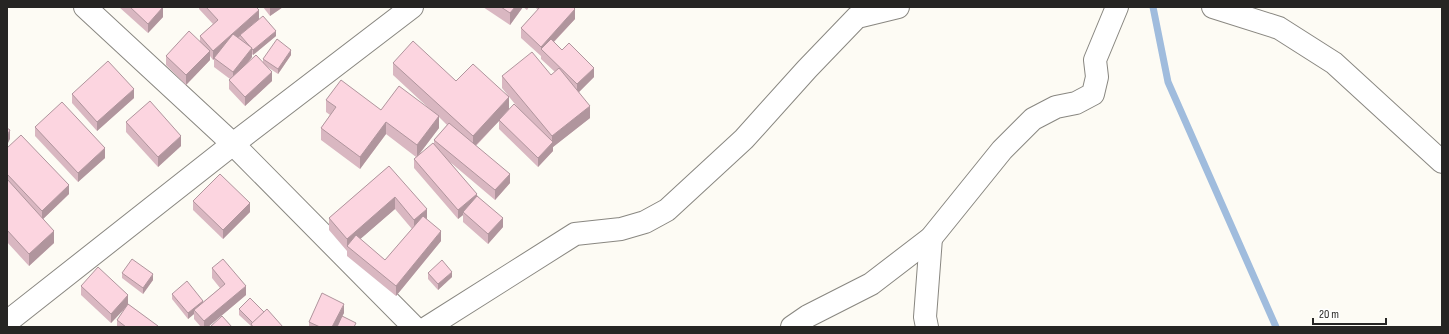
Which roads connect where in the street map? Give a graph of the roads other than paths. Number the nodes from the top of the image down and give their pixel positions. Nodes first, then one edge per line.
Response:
1 (84, 7) edge
2 (412, 7) edge
3 (898, 7) edge
4 (1117, 7) edge
5 (1213, 7) edge
6 (233, 144) junction
7 (1442, 162) edge
8 (931, 238) junction
9 (7, 322) edge
10 (414, 327) edge
11 (428, 327) edge
12 (792, 327) edge
13 (927, 327) edge

1 - 6 street
2 - 6 street
3 - 11 street
4 - 8 street
5 - 7 street
6 - 9 street
6 - 10 street
8 - 12 street
8 - 13 street

